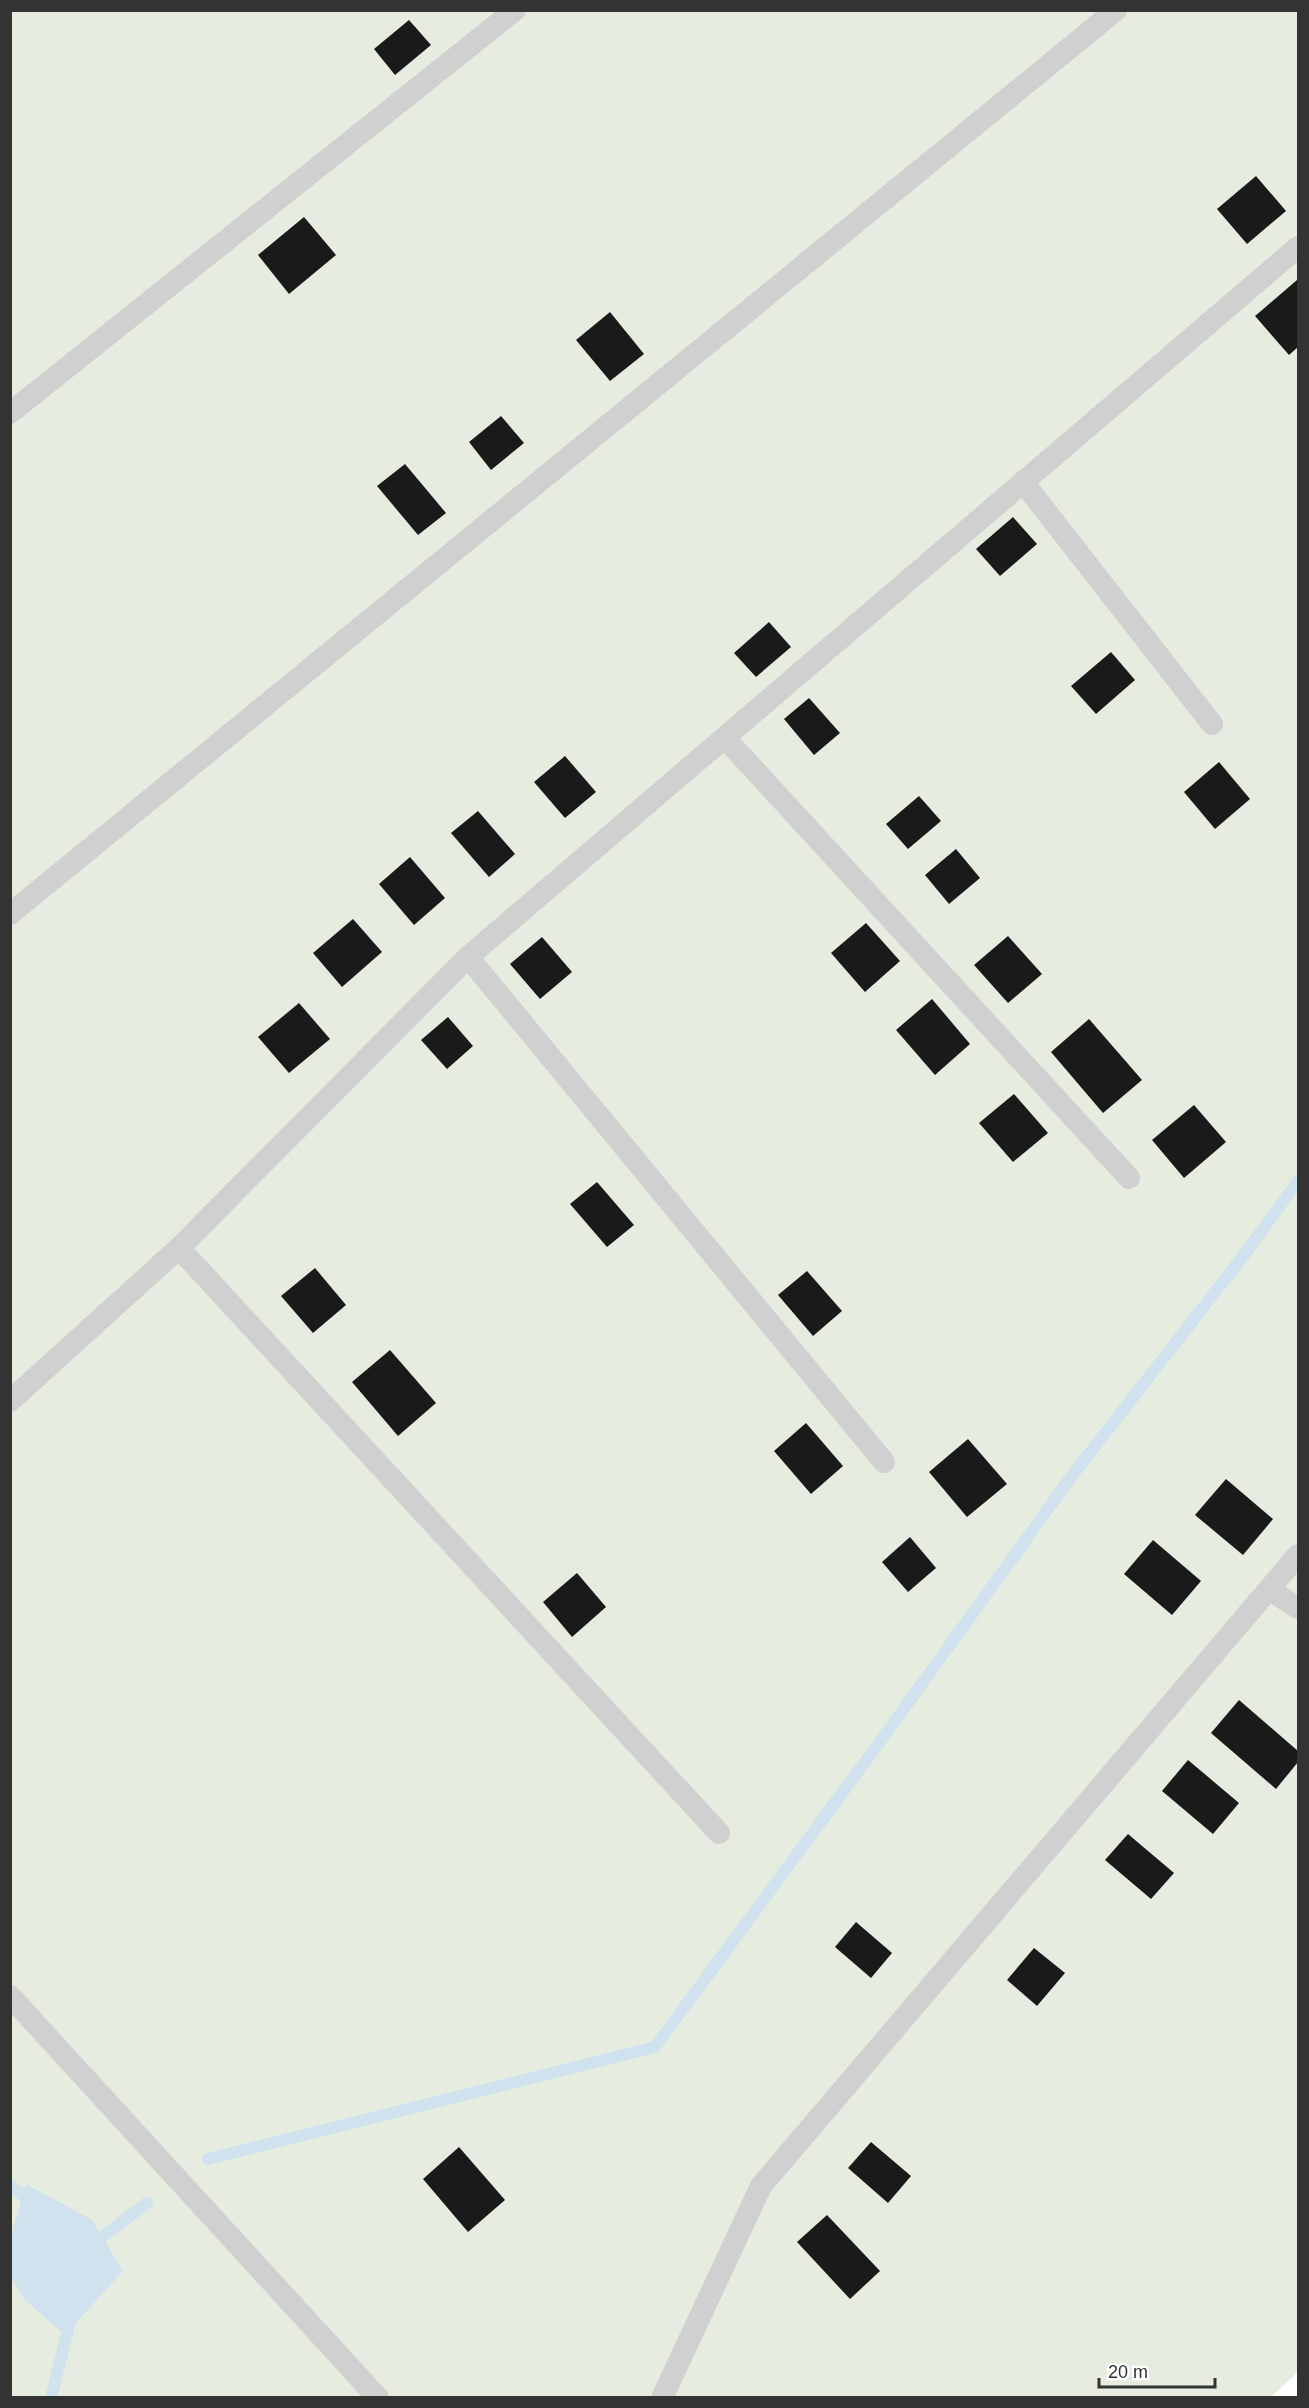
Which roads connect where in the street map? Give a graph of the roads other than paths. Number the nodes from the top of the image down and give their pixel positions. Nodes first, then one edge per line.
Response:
1 (515, 10) edge
2 (1116, 10) edge
3 (1299, 247) edge
4 (10, 413) edge
5 (1023, 482) junction
6 (1212, 724) dead end
7 (725, 738) junction
8 (10, 914) edge
9 (468, 957) junction
10 (1129, 1178) dead end
11 (179, 1248) junction
12 (10, 1401) edge
13 (884, 1462) dead end
14 (1299, 1555) edge
15 (1270, 1590) junction
16 (1299, 1608) edge
17 (719, 1833) dead end
18 (10, 1996) edge
19 (378, 2397) edge
20 (662, 2397) edge

1 - 4 lane
2 - 8 lane
3 - 5 lane
5 - 6 lane
5 - 7 lane
7 - 9 lane
7 - 10 lane
9 - 11 lane
9 - 13 lane
11 - 12 lane
11 - 17 lane
14 - 15 lane
15 - 16 lane
15 - 20 lane
18 - 19 lane

